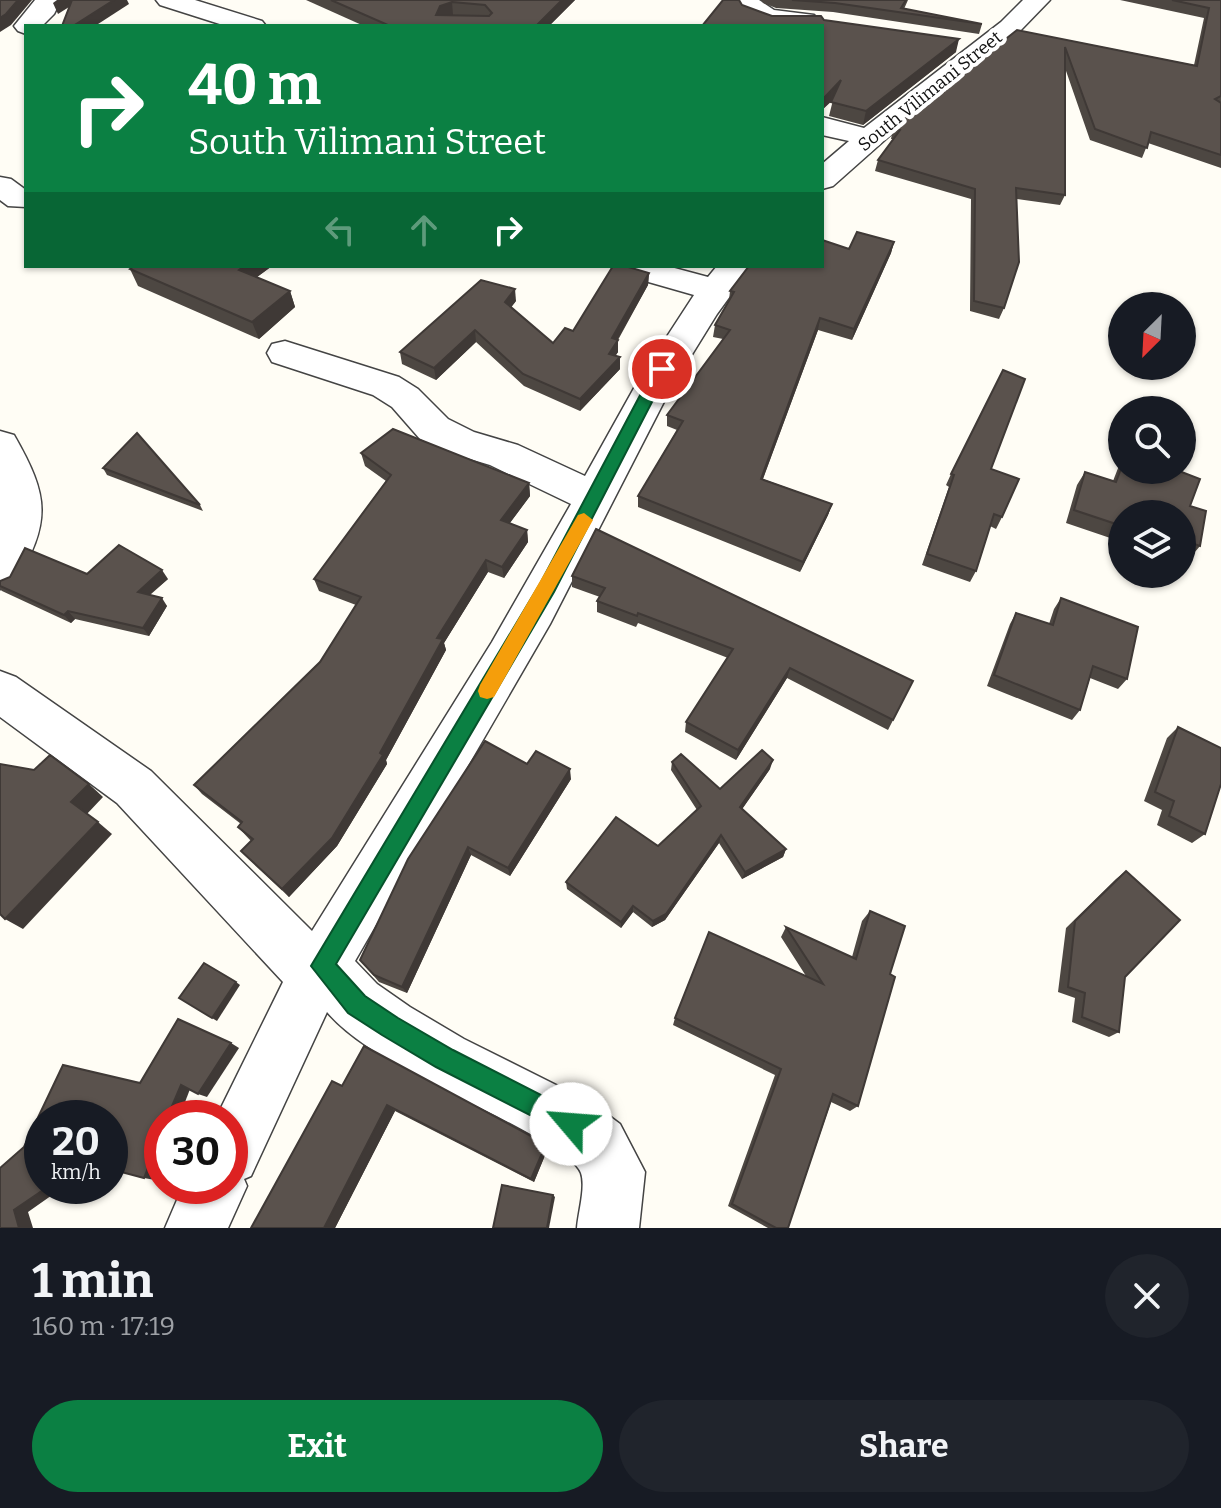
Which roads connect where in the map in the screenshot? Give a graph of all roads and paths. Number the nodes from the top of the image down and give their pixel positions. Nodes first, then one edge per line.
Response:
1 (48, 0) edge
2 (169, 0) edge
3 (746, 0) edge
4 (1037, 0) edge
5 (833, 23) edge
6 (29, 24) edge
7 (247, 24) edge
8 (956, 41) edge
9 (986, 46) junction
10 (824, 126) edge
11 (871, 138) junction
12 (824, 178) edge
13 (645, 268) edge
14 (725, 278) edge
15 (285, 353) dead end
16 (0, 445) edge
17 (596, 498) junction
18 (0, 572) edge
19 (0, 691) edge
20 (319, 972) junction
21 (248, 1118) edge
22 (207, 1204) edge
23 (196, 1228) edge
24 (608, 1228) edge

1 - 6 street
2 - 7 street
3 - 5 street
4 - 9 street, South Vilimani Street
8 - 9 street
9 - 11 street, South Vilimani Street
10 - 11 street
11 - 12 street, South Vilimani Street
13 - 14 street
14 - 17 street
15 - 17 street
16 - 18 street
17 - 20 street
19 - 20 street
20 - 21 street
20 - 24 street
22 - 23 street

